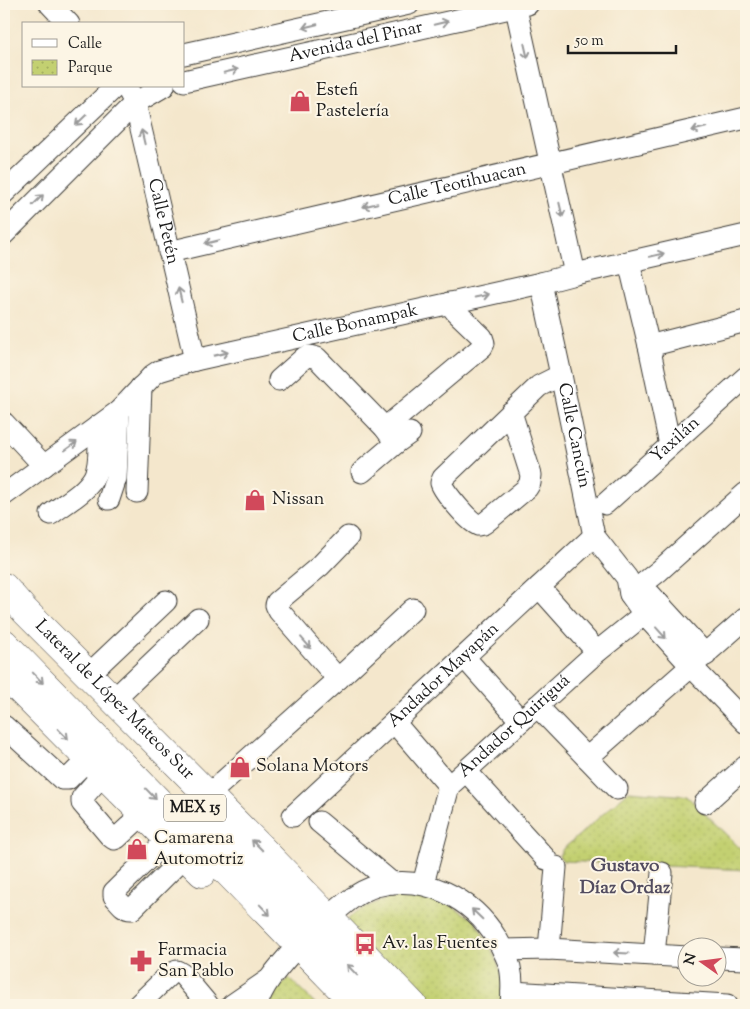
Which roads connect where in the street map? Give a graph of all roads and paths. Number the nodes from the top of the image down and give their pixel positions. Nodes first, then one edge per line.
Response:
1 (50, 4) edge
2 (409, 4) edge
3 (520, 5) edge
4 (333, 12) edge
5 (67, 22) edge
6 (185, 54) edge
7 (185, 81) edge
8 (114, 88) edge
9 (157, 88) edge
10 (131, 95) edge
11 (746, 118) edge
12 (551, 164) junction
13 (4, 193) edge
14 (4, 234) edge
15 (746, 235) edge
16 (170, 252) junction
17 (629, 262) junction
18 (575, 274) junction
19 (541, 283) junction
20 (449, 303) junction
21 (746, 321) edge
22 (649, 346) junction
23 (195, 360) junction
24 (561, 374) junction
25 (746, 377) edge
26 (279, 380) dead end
27 (141, 387) junction
28 (119, 410) junction
29 (511, 412) junction
30 (4, 423) edge
31 (98, 426) junction
32 (397, 435) junction
33 (670, 445) junction
34 (44, 466) junction
35 (362, 472) dead end
36 (137, 492) dead end
37 (746, 493) edge
38 (4, 495) edge
39 (109, 499) dead end
40 (606, 504) dead end
41 (52, 514) dead end
42 (594, 536) junction
43 (341, 544) dead end
44 (633, 586) junction
45 (539, 587) junction
46 (4, 588) edge
47 (166, 601) dead end
48 (413, 609) dead end
49 (651, 609) junction
50 (4, 610) edge
51 (746, 618) edge
52 (198, 619) dead end
53 (4, 643) edge
54 (597, 652) junction
55 (464, 657) junction
56 (699, 661) junction
57 (82, 676) junction
58 (5, 678) edge
59 (338, 679) junction
60 (113, 700) junction
61 (537, 706) junction
62 (521, 721) junction
63 (394, 722) junction
64 (746, 723) edge
65 (4, 726) edge
66 (587, 758) junction
67 (96, 766) junction
68 (746, 766) edge
69 (466, 771) junction
70 (449, 786) junction
71 (617, 789) dead end
72 (208, 795) junction
73 (705, 803) dead end
74 (143, 814) junction
75 (293, 816) dead end
76 (318, 822) dead end
77 (662, 873) dead end
78 (392, 883) junction
79 (423, 884) junction
80 (328, 918) junction
81 (549, 949) junction
82 (503, 950) junction
83 (292, 951) junction
84 (654, 955) junction
85 (678, 956) edge
86 (728, 959) edge
87 (746, 960) edge
88 (270, 979) junction
89 (511, 999) edge
90 (668, 1004) edge
91 (138, 1005) edge
92 (208, 1005) edge
93 (232, 1005) edge
94 (257, 1005) edge
95 (334, 1005) edge
96 (357, 1005) edge
97 (386, 1005) edge
98 (413, 1005) edge
99 (727, 1005) edge

1 - 5 street
2 - 4 street, Avenida del Pinar
7 -> 3 street, Avenida del Pinar
3 -> 12 street
4 -> 6 street, Avenida del Pinar
8 -> 13 street
9 - 10 street
14 -> 10 street
16 -> 10 street, Calle Petén
11 -> 12 street, Calle Teotihuacan
12 -> 16 street, Calle Teotihuacan
12 -> 18 street
17 -> 15 street, Calle Bonampak
23 -> 16 street, Calle Petén
17 - 18 street, Calle Bonampak
17 - 22 street
18 - 19 street, Calle Bonampak
20 -> 19 street, Calle Bonampak
19 - 24 street, Calle Cancún
23 -> 20 street, Calle Bonampak
20 - 32 street
21 - 22 street
22 - 33 street
23 - 27 street, Calle Bonampak
24 - 29 street
24 - 42 street, Calle Cancún
25 - 33 street, Yaxilán
26 - 32 street
27 - 28 street, Calle Bonampak
27 - 36 street
28 - 31 street, Calle Bonampak
28 - 39 street
29 - 29 street
30 - 34 street
34 -> 31 street, Calle Bonampak
31 - 41 street
32 - 35 street
33 - 40 street, Yaxilán
34 - 38 street, Calle Bonampak
37 - 44 street
42 - 44 street, Calle Cancún
42 - 45 street, Andador Mayapán
43 -> 59 street
44 - 49 street, Calle Cancún
45 - 54 street
45 - 55 street, Andador Mayapán
46 - 57 main road, Lateral de López Mateos Sur
47 - 57 street
48 - 59 street
49 - 54 street, Andador Quiriguá
49 - 56 street, Calle Cancún
50 - 57 main road, MEX 15
51 - 56 street
52 - 60 street
53 -> 83 main road, MEX 15
54 - 61 street, Andador Quiriguá
55 - 62 street
55 - 63 street, Andador Mayapán
56 - 64 street, Calle Cancún
56 - 66 street
57 - 60 main road, Lateral de López Mateos Sur
97 -> 57 main road, MEX 15
58 -> 67 main road
59 - 72 street
60 - 72 main road, Lateral de López Mateos Sur
61 - 62 street, Andador Quiriguá
61 - 66 street
62 - 69 street, Andador Quiriguá
63 - 70 street
63 - 75 street, Andador Mayapán
65 - 67 street
66 - 71 street
67 - 74 main road
67 - 74 street
68 - 73 street
69 - 70 street, Andador Quiriguá
69 - 81 street
70 - 79 street, Andador Quiriguá
80 -> 72 main road, Lateral de López Mateos Sur
74 - 83 main road
76 - 78 street
77 - 84 street
78 - 79 street
78 - 80 street
82 -> 79 street
80 - 98 main road, Lateral de López Mateos Sur
81 - 82 street
84 -> 81 street
82 - 89 street
83 - 88 street
83 - 95 main road
83 - 96 main road, MEX 15
84 - 85 street
86 - 87 street
88 - 93 street
88 - 94 street
89 - 90 street
90 - 99 street
91 - 92 street

